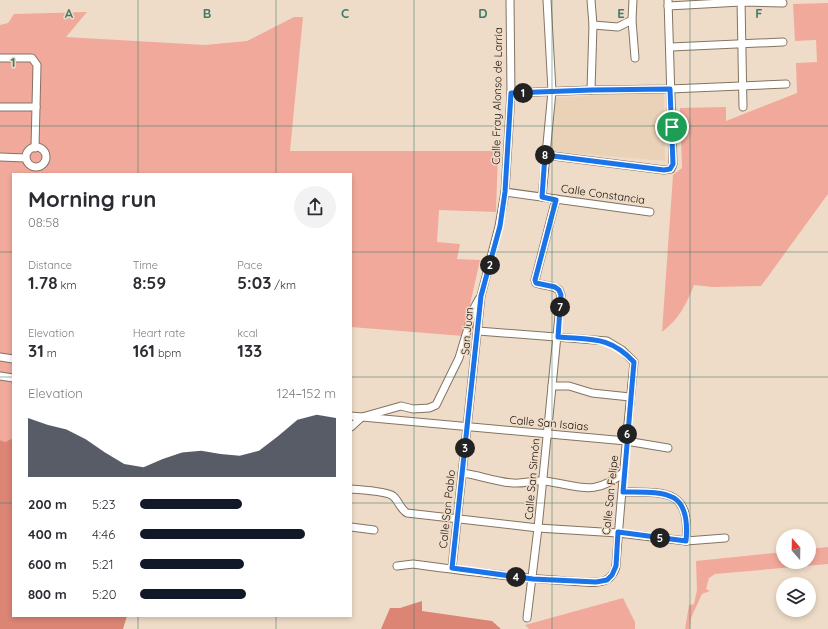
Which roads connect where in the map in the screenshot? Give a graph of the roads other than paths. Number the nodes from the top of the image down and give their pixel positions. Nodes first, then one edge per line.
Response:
1 (510, 0) edge
2 (548, 0) edge
3 (591, 0) edge
4 (633, 0) edge
5 (741, 1) edge
6 (668, 3) edge
7 (784, 4) dead end
8 (632, 20) junction
9 (593, 25) junction
10 (783, 42) dead end
11 (743, 43) junction
12 (670, 47) junction
13 (0, 58) edge
14 (634, 58) dead end
15 (786, 84) dead end
16 (743, 85) junction
17 (670, 89) junction
18 (592, 90) junction
19 (552, 91) junction
20 (511, 93) junction
21 (0, 107) edge
22 (36, 107) junction
23 (743, 107) dead end
24 (35, 148) junction
25 (545, 155) junction
26 (0, 158) edge
27 (26, 158) junction
28 (36, 170) edge
29 (505, 192) junction
30 (542, 197) junction
31 (556, 200) junction
32 (650, 212) dead end
33 (481, 296) junction
34 (478, 331) junction
35 (558, 337) junction
36 (0, 357) edge
37 (12, 359) edge
38 (0, 376) edge
39 (12, 378) edge
40 (552, 386) junction
41 (630, 397) junction
42 (352, 416) edge
43 (362, 417) junction
44 (352, 426) edge
45 (468, 427) junction
46 (547, 435) junction
47 (626, 441) junction
48 (668, 448) dead end
49 (624, 472) junction
50 (462, 473) junction
51 (543, 481) junction
52 (352, 489) edge
53 (623, 492) junction
54 (457, 519) junction
55 (352, 527) edge
56 (538, 528) junction
57 (374, 530) dead end
58 (618, 532) junction
59 (725, 538) dead end
60 (686, 541) junction
61 (397, 566) dead end
62 (452, 568) junction
63 (533, 579) junction
64 (527, 618) dead end

1 - 20 street, Calle Fray Alonso de Larria
2 - 19 street
3 - 9 street
4 - 8 street
5 - 6 street
5 - 7 street
5 - 11 street
6 - 12 street
8 - 9 street
8 - 14 street
9 - 18 street
10 - 11 street
11 - 12 street
11 - 16 street
12 - 17 street
13 - 22 street
15 - 16 street
16 - 17 street
16 - 23 street
17 - 18 street
17 - 25 street
18 - 19 street
19 - 20 street
19 - 25 street
20 - 29 street, Calle Fray Alonso de Larria
21 - 22 street
22 - 24 street
24 - 27 street
24 - 28 street
25 - 30 street
26 - 27 street
27 - 28 street
29 - 30 street, Calle Constancia
29 - 33 street, San Juan
30 - 31 street, Calle Constancia
31 - 32 street, Calle Constancia
31 - 35 street, Calle San Simón
33 - 34 street, San Juan
33 - 43 street
34 - 35 street
34 - 45 street, San Juan
35 - 40 street, Calle San Simón
35 - 41 street, Calle San Felipe
36 - 37 street
38 - 39 street
40 - 41 street
40 - 46 street, Calle San Simón
41 - 47 street, Calle San Felipe
42 - 43 street, Calle San Isaias
43 - 44 street
43 - 45 street, Calle San Isaias
45 - 46 street, Calle San Isaias
45 - 50 street, Calle San Pablo
46 - 47 street, Calle San Isaias
46 - 51 street, Calle San Simón
47 - 48 street, Calle San Isaias
47 - 49 street, Calle San Felipe
49 - 51 street
49 - 53 street, Calle San Felipe
50 - 51 street
50 - 54 street, Calle San Pablo
51 - 56 street, Calle San Simón
52 - 54 street
53 - 58 street, Calle San Felipe
53 - 60 street
54 - 56 street
54 - 62 street, Calle San Pablo
55 - 57 street
56 - 58 street
56 - 63 street, Calle San Simón
58 - 60 street
58 - 63 street, Calle San Felipe
59 - 60 street
61 - 62 street
62 - 63 street
63 - 64 street, Calle San Simón

